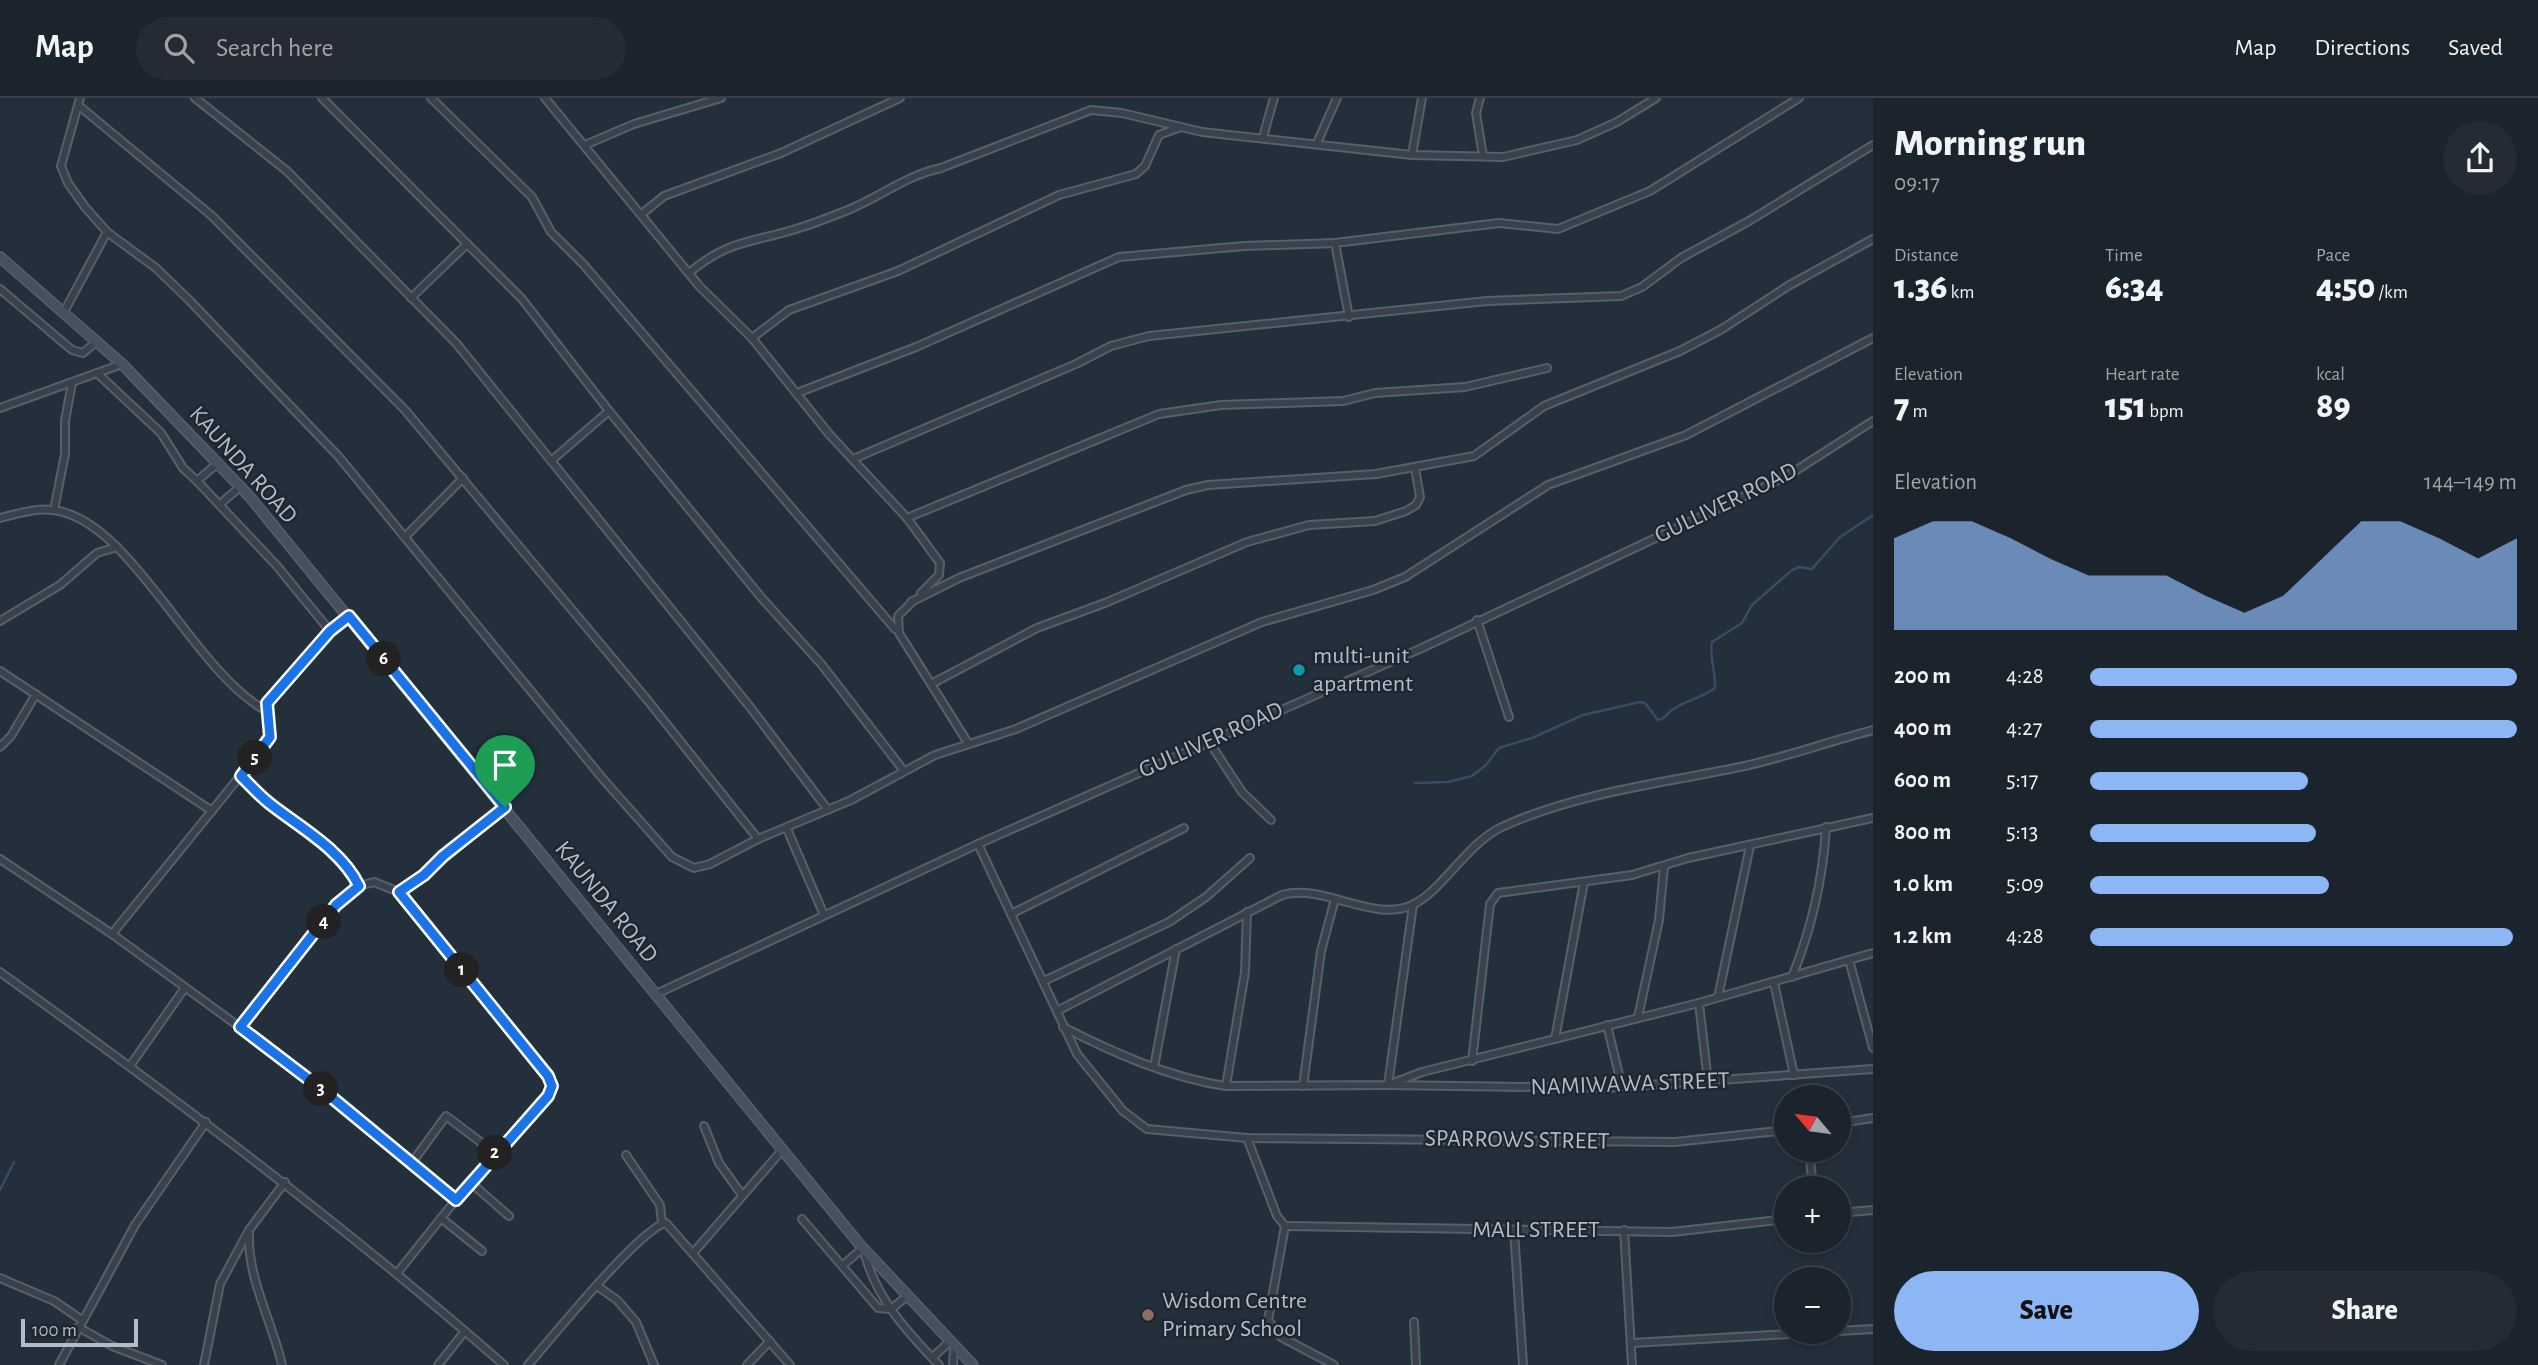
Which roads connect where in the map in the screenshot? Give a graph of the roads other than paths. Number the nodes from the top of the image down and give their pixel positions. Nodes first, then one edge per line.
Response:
1 (195, 98) edge
2 (322, 98) edge
3 (431, 98) edge
4 (545, 98) edge
5 (721, 98) edge
6 (900, 98) edge
7 (1274, 98) edge
8 (1337, 98) edge
9 (1422, 98) edge
10 (1480, 98) edge
11 (1656, 98) edge
12 (1798, 98) edge
13 (79, 101) edge
14 (1180, 127) junction
15 (1263, 137) junction
16 (1317, 143) junction
17 (585, 145) junction
18 (1873, 145) edge
19 (1412, 155) junction
20 (1483, 156) junction
21 (643, 214) junction
22 (107, 232) junction
23 (1873, 239) edge
24 (1335, 243) junction
25 (467, 244) junction
26 (0, 257) edge
27 (689, 273) junction
28 (0, 289) edge
29 (411, 298) junction
30 (65, 310) junction
31 (1349, 317) junction
32 (752, 338) junction
33 (1873, 338) edge
34 (97, 341) junction
35 (122, 364) junction
36 (1547, 368) dead end
37 (97, 373) junction
38 (72, 383) junction
39 (797, 393) junction
40 (0, 400) edge
41 (3, 407) edge
42 (608, 411) junction
43 (1873, 421) edge
44 (853, 460) junction
45 (551, 461) junction
46 (218, 463) junction
47 (1415, 468) junction
48 (463, 478) junction
49 (197, 481) junction
50 (240, 487) junction
51 (220, 504) junction
52 (54, 510) junction
53 (0, 518) edge
54 (906, 518) junction
55 (406, 536) junction
56 (117, 547) junction
57 (911, 602) junction
58 (349, 616) junction
59 (1477, 620) junction
60 (0, 621) edge
61 (330, 631) junction
62 (899, 633) junction
63 (0, 671) edge
64 (933, 683) junction
65 (36, 694) junction
66 (265, 710) junction
67 (1509, 717) dead end
68 (1873, 730) edge
69 (1208, 740) junction
70 (968, 743) junction
71 (0, 747) edge
72 (904, 771) junction
73 (241, 776) junction
74 (505, 807) junction
75 (828, 810) junction
76 (212, 811) junction
77 (1873, 818) edge
78 (1271, 820) dead end
79 (1826, 827) junction
80 (1184, 828) dead end
81 (787, 829) junction
82 (758, 839) junction
83 (978, 844) junction
84 (1750, 846) junction
85 (1250, 858) dead end
86 (0, 859) edge
87 (1664, 867) junction
88 (1584, 882) junction
89 (359, 886) junction
90 (399, 892) junction
91 (1335, 899) junction
92 (1413, 905) junction
93 (1247, 912) junction
94 (1011, 914) junction
95 (824, 915) junction
96 (112, 934) junction
97 (1873, 945) edge
98 (1175, 949) junction
99 (1872, 953) edge
100 (1849, 960) junction
101 (0, 972) edge
102 (1792, 977) junction
103 (1044, 981) junction
104 (1774, 983) junction
105 (184, 989) junction
106 (656, 994) junction
107 (1717, 997) junction
108 (1699, 1003) junction
109 (1057, 1012) junction
110 (1637, 1017) junction
111 (1607, 1025) junction
112 (240, 1027) junction
113 (1063, 1027) junction
114 (1555, 1039) junction
115 (1873, 1048) edge
116 (1472, 1061) junction
117 (130, 1066) junction
118 (1154, 1067) junction
119 (1873, 1069) edge
120 (1794, 1075) junction
121 (1708, 1082) junction
122 (1388, 1085) junction
123 (1226, 1086) junction
124 (1303, 1086) junction
125 (1622, 1087) junction
126 (1873, 1118) edge
127 (1852, 1121) edge
128 (206, 1122) junction
129 (704, 1126) dead end
130 (1774, 1131) edge
131 (1247, 1138) junction
132 (783, 1149) junction
133 (495, 1153) junction
134 (626, 1155) dead end
135 (411, 1164) junction
136 (285, 1182) junction
137 (470, 1182) junction
138 (742, 1195) junction
139 (456, 1200) junction
140 (1873, 1210) edge
141 (1851, 1212) edge
142 (509, 1216) dead end
143 (441, 1218) junction
144 (802, 1219) dead end
145 (1774, 1222) edge
146 (662, 1223) junction
147 (1285, 1226) junction
148 (249, 1230) junction
149 (1624, 1230) junction
150 (1514, 1231) junction
151 (863, 1248) junction
152 (482, 1251) dead end
153 (694, 1252) junction
154 (842, 1265) junction
155 (398, 1272) junction
156 (0, 1278) edge
157 (597, 1286) junction
158 (906, 1297) junction
159 (891, 1309) junction
160 (1414, 1322) dead end
161 (80, 1324) junction
162 (1873, 1329) edge
163 (1851, 1330) edge
164 (465, 1331) junction
165 (1774, 1335) edge
166 (770, 1341) junction
167 (1632, 1343) junction
168 (951, 1345) junction
169 (932, 1358) junction
170 (58, 1365) edge
171 (162, 1365) edge
172 (204, 1365) edge
173 (282, 1365) edge
174 (438, 1365) edge
175 (505, 1365) edge
176 (528, 1365) edge
177 (653, 1365) edge
178 (747, 1365) edge
179 (790, 1365) edge
180 (939, 1365) edge
181 (953, 1365) edge
182 (973, 1365) edge
183 (1334, 1365) edge
184 (1416, 1365) edge
185 (1524, 1365) edge
186 (1632, 1365) edge

1 - 29 street
2 - 25 street
3 - 62 street
4 - 17 street
5 - 17 street
6 - 21 street
7 - 15 street
8 - 16 street
9 - 19 street
10 - 20 street
11 - 20 street
12 - 24 street
13 - 22 street
13 - 48 street
14 - 15 street
14 - 27 street
14 - 32 street
15 - 16 street
16 - 19 street
17 - 21 street
18 - 31 street
19 - 20 street
21 - 27 street
22 - 30 street
22 - 55 street
23 - 47 street
24 - 31 street
24 - 39 street
25 - 29 street
25 - 42 street
26 - 30 main road, KAUNDA ROAD
27 - 32 street
28 - 34 street
29 - 45 street
30 - 34 main road, KAUNDA ROAD
31 - 44 street
32 - 39 street
33 - 70 street
34 - 35 main road, KAUNDA ROAD
35 - 37 street
35 - 46 main road, KAUNDA ROAD
36 - 54 street
37 - 38 street
37 - 49 street
38 - 41 street
38 - 52 street
39 - 44 street
40 - 41 street
42 - 45 street
42 - 72 street
43 - 59 street, GULLIVER ROAD
44 - 54 street
45 - 75 street
46 - 49 street
46 - 50 main road, KAUNDA ROAD
47 - 57 street
47 - 64 street
48 - 55 street
48 - 82 street
49 - 51 street
50 - 51 street
50 - 58 main road, KAUNDA ROAD
51 - 61 street
52 - 53 street
52 - 56 street
54 - 57 street
55 - 82 street
56 - 60 street
56 - 66 street
57 - 62 street
58 - 61 street
58 - 74 main road, KAUNDA ROAD
59 - 67 street
59 - 69 street, GULLIVER ROAD
61 - 66 street
62 - 64 street
63 - 65 street
64 - 70 street
65 - 71 street
65 - 76 street
66 - 73 street
68 - 92 street
69 - 78 street
69 - 83 street, GULLIVER ROAD
70 - 72 street
72 - 75 street
73 - 76 street
73 - 89 street
74 - 90 street
74 - 106 main road, KAUNDA ROAD
75 - 81 street
76 - 96 street
77 - 79 street
79 - 84 street
79 - 102 street
80 - 94 street
81 - 82 street
81 - 95 street
83 - 94 street, SPARROWS STREET
83 - 95 street, GULLIVER ROAD
84 - 87 street
84 - 107 street
85 - 103 street
86 - 96 street
87 - 88 street
87 - 110 street
88 - 114 street
88 - 116 street
89 - 90 street
89 - 112 street
90 - 133 street
91 - 92 street
91 - 93 street
91 - 124 street
92 - 122 street
93 - 98 street
93 - 123 street
94 - 103 street, SPARROWS STREET
95 - 106 street, GULLIVER ROAD
96 - 105 street
97 - 99 street
98 - 109 street
98 - 118 street
99 - 100 street
100 - 102 street
100 - 115 street
101 - 117 street
102 - 104 street
103 - 109 street, SPARROWS STREET
104 - 107 street
104 - 120 street
105 - 112 street
105 - 117 street
106 - 132 main road, KAUNDA ROAD
107 - 108 street
108 - 110 street
108 - 121 street
109 - 113 street, SPARROWS STREET
110 - 111 street
111 - 114 street
111 - 125 street
112 - 135 street
113 - 118 street
113 - 131 street, SPARROWS STREET
114 - 116 street
116 - 122 street
117 - 128 street
118 - 123 street
119 - 120 street, NAMIWAWA STREET
120 - 121 street, NAMIWAWA STREET
121 - 125 street, NAMIWAWA STREET
122 - 124 street
122 - 125 street, NAMIWAWA STREET
123 - 124 street
126 - 127 street
128 - 136 street
128 - 161 street
129 - 138 street
130 - 131 street, SPARROWS STREET
131 - 147 street
132 - 138 street
132 - 151 main road, KAUNDA ROAD
133 - 135 street
133 - 137 street
134 - 146 street
135 - 139 street
136 - 148 street
136 - 155 street
137 - 139 street
137 - 142 street
138 - 153 street
139 - 143 street
140 - 141 street
143 - 152 street
143 - 155 street
144 - 154 street
145 - 149 street, MALL STREET
146 - 153 street
146 - 157 street
147 - 150 street, MALL STREET
147 - 183 street
148 - 172 street
148 - 173 street
149 - 150 street, MALL STREET
149 - 167 street
150 - 185 street
151 - 154 street
151 - 158 main road, KAUNDA ROAD
151 - 159 street
153 - 166 street
154 - 159 street
155 - 164 street
156 - 161 street
157 - 176 street
157 - 177 street
158 - 159 street
158 - 168 main road, KAUNDA ROAD
159 - 169 street
160 - 184 street
161 - 170 street
161 - 171 street
162 - 163 street
164 - 174 street
164 - 175 street
165 - 167 street
166 - 178 street
166 - 179 street
167 - 186 street
168 - 169 street
168 - 181 street
168 - 182 main road, KAUNDA ROAD
169 - 180 street

